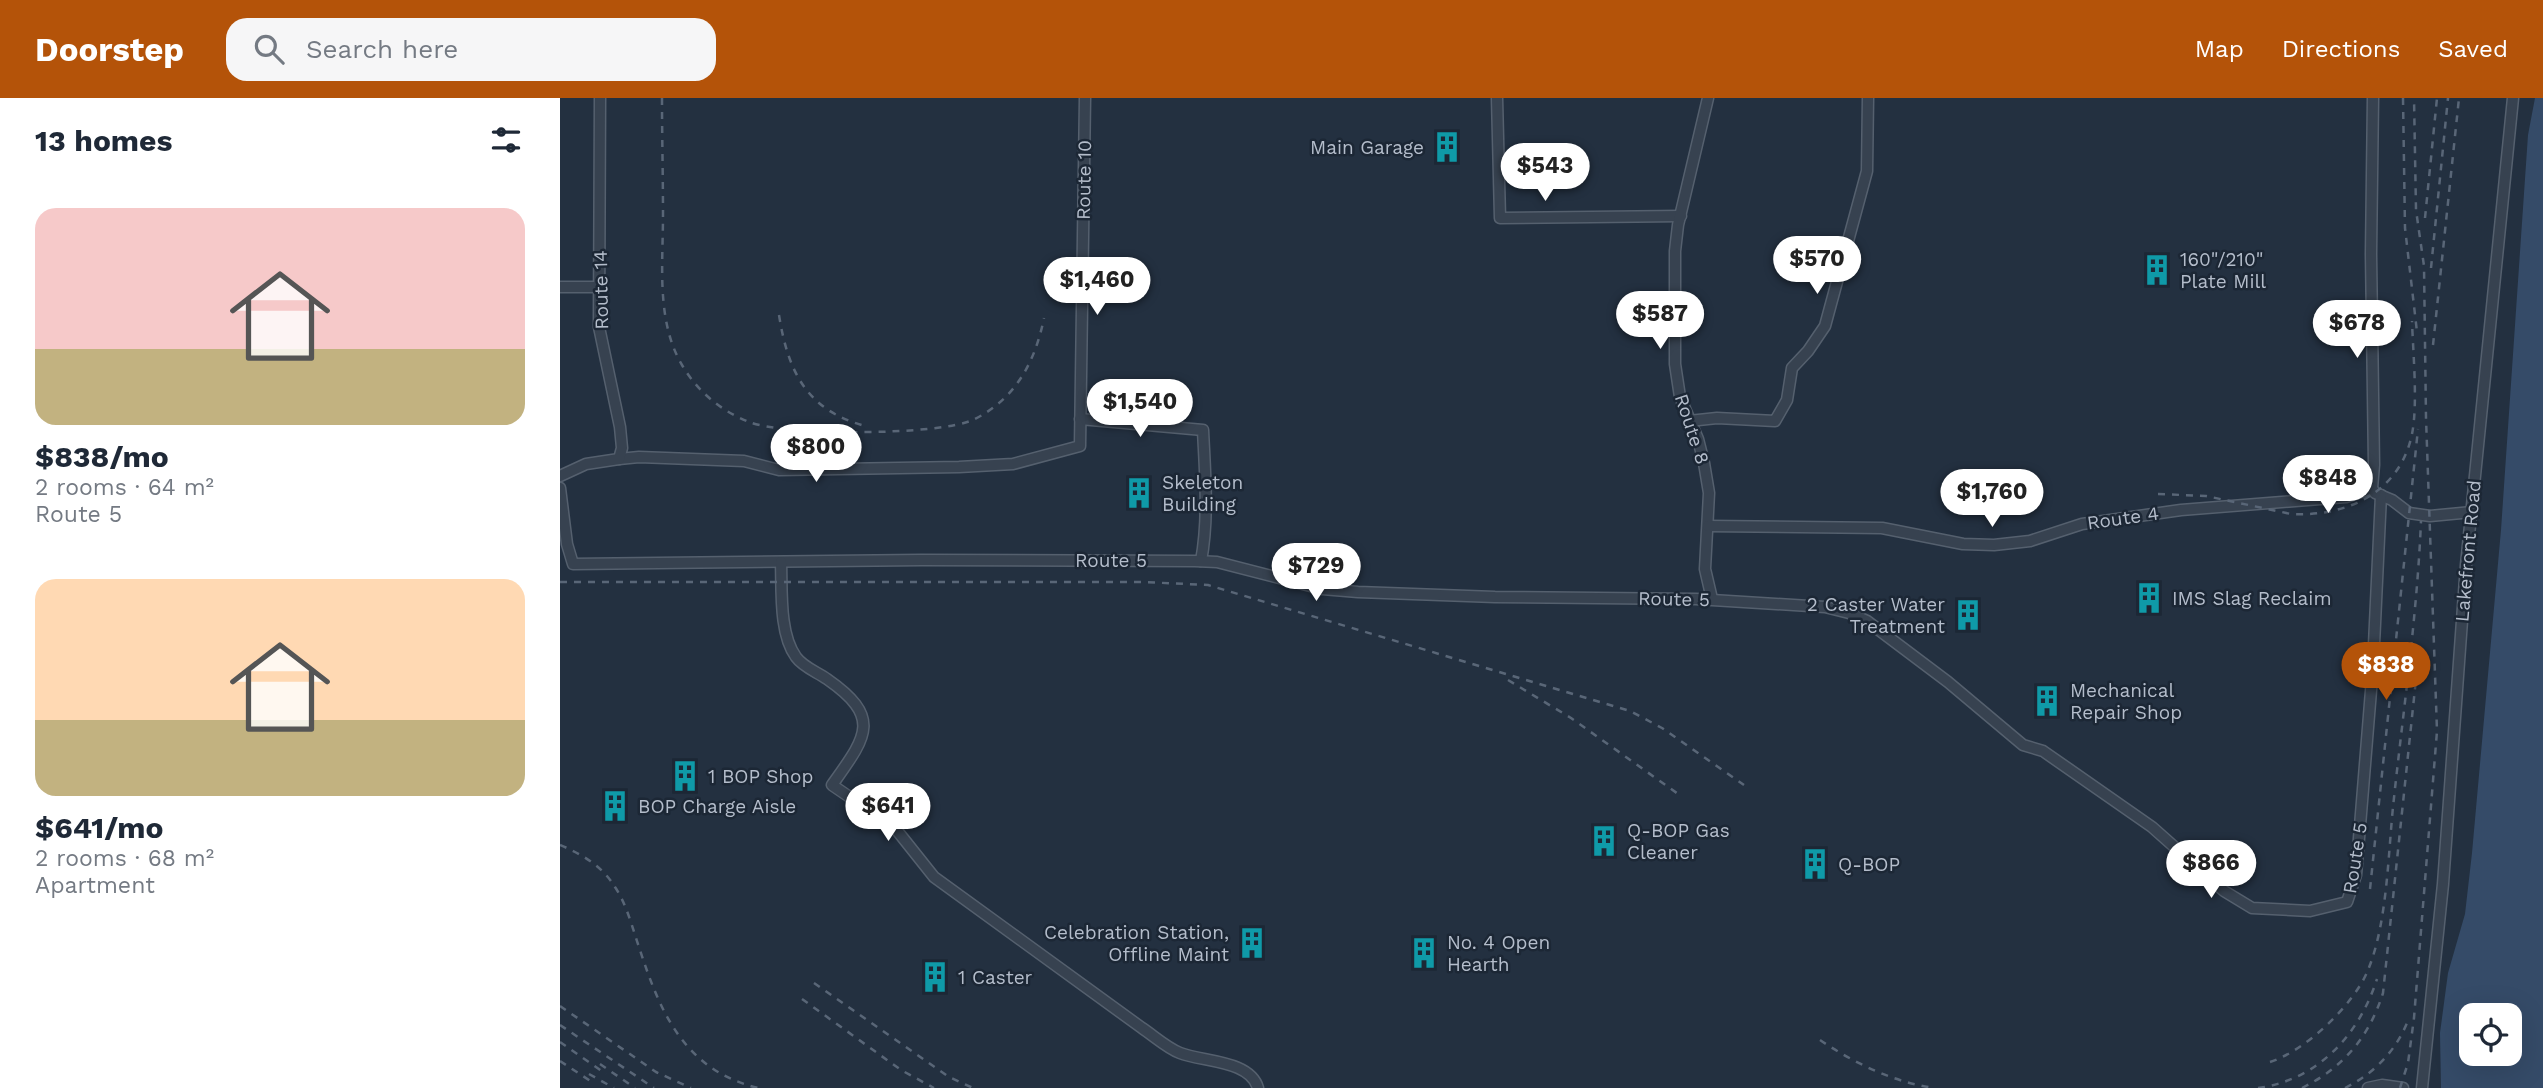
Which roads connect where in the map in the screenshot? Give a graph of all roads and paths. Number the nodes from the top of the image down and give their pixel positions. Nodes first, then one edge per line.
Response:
1 (600, 98) edge
2 (1085, 98) edge
3 (1497, 98) edge
4 (1708, 98) edge
5 (1868, 98) edge
6 (2373, 98) edge
7 (2513, 98) edge
8 (1681, 216) junction
9 (560, 287) edge
10 (599, 287) junction
11 (1080, 419) junction
12 (1689, 421) junction
13 (619, 459) junction
14 (560, 476) edge
15 (560, 488) edge
16 (2372, 488) junction
17 (2381, 495) junction
18 (2472, 512) junction
19 (1708, 526) junction
20 (1201, 561) junction
21 (781, 562) junction
22 (1712, 599) junction
23 (1258, 1088) edge
24 (2368, 1088) edge
25 (2403, 1088) edge
26 (2422, 1088) edge

1 - 10 street, Route 14
2 - 11 street, Route 10
3 - 8 street
4 - 8 street, Route 8
5 - 12 street
6 - 16 street
7 - 18 street, Lakefront Road
8 - 12 street, Route 8
9 - 10 street
10 - 13 street, Route 14
11 - 13 street, Route 10
11 - 20 street
12 - 19 street, Route 8
13 - 14 street
15 - 21 street, Route 5
16 - 17 street
16 - 19 street, Route 4
17 - 18 street
17 - 22 street, Route 5
18 - 26 street, Lakefront Road
19 - 22 street, Route 8
20 - 21 street, Route 5
20 - 22 street, Route 5
21 - 23 street
24 - 25 street

